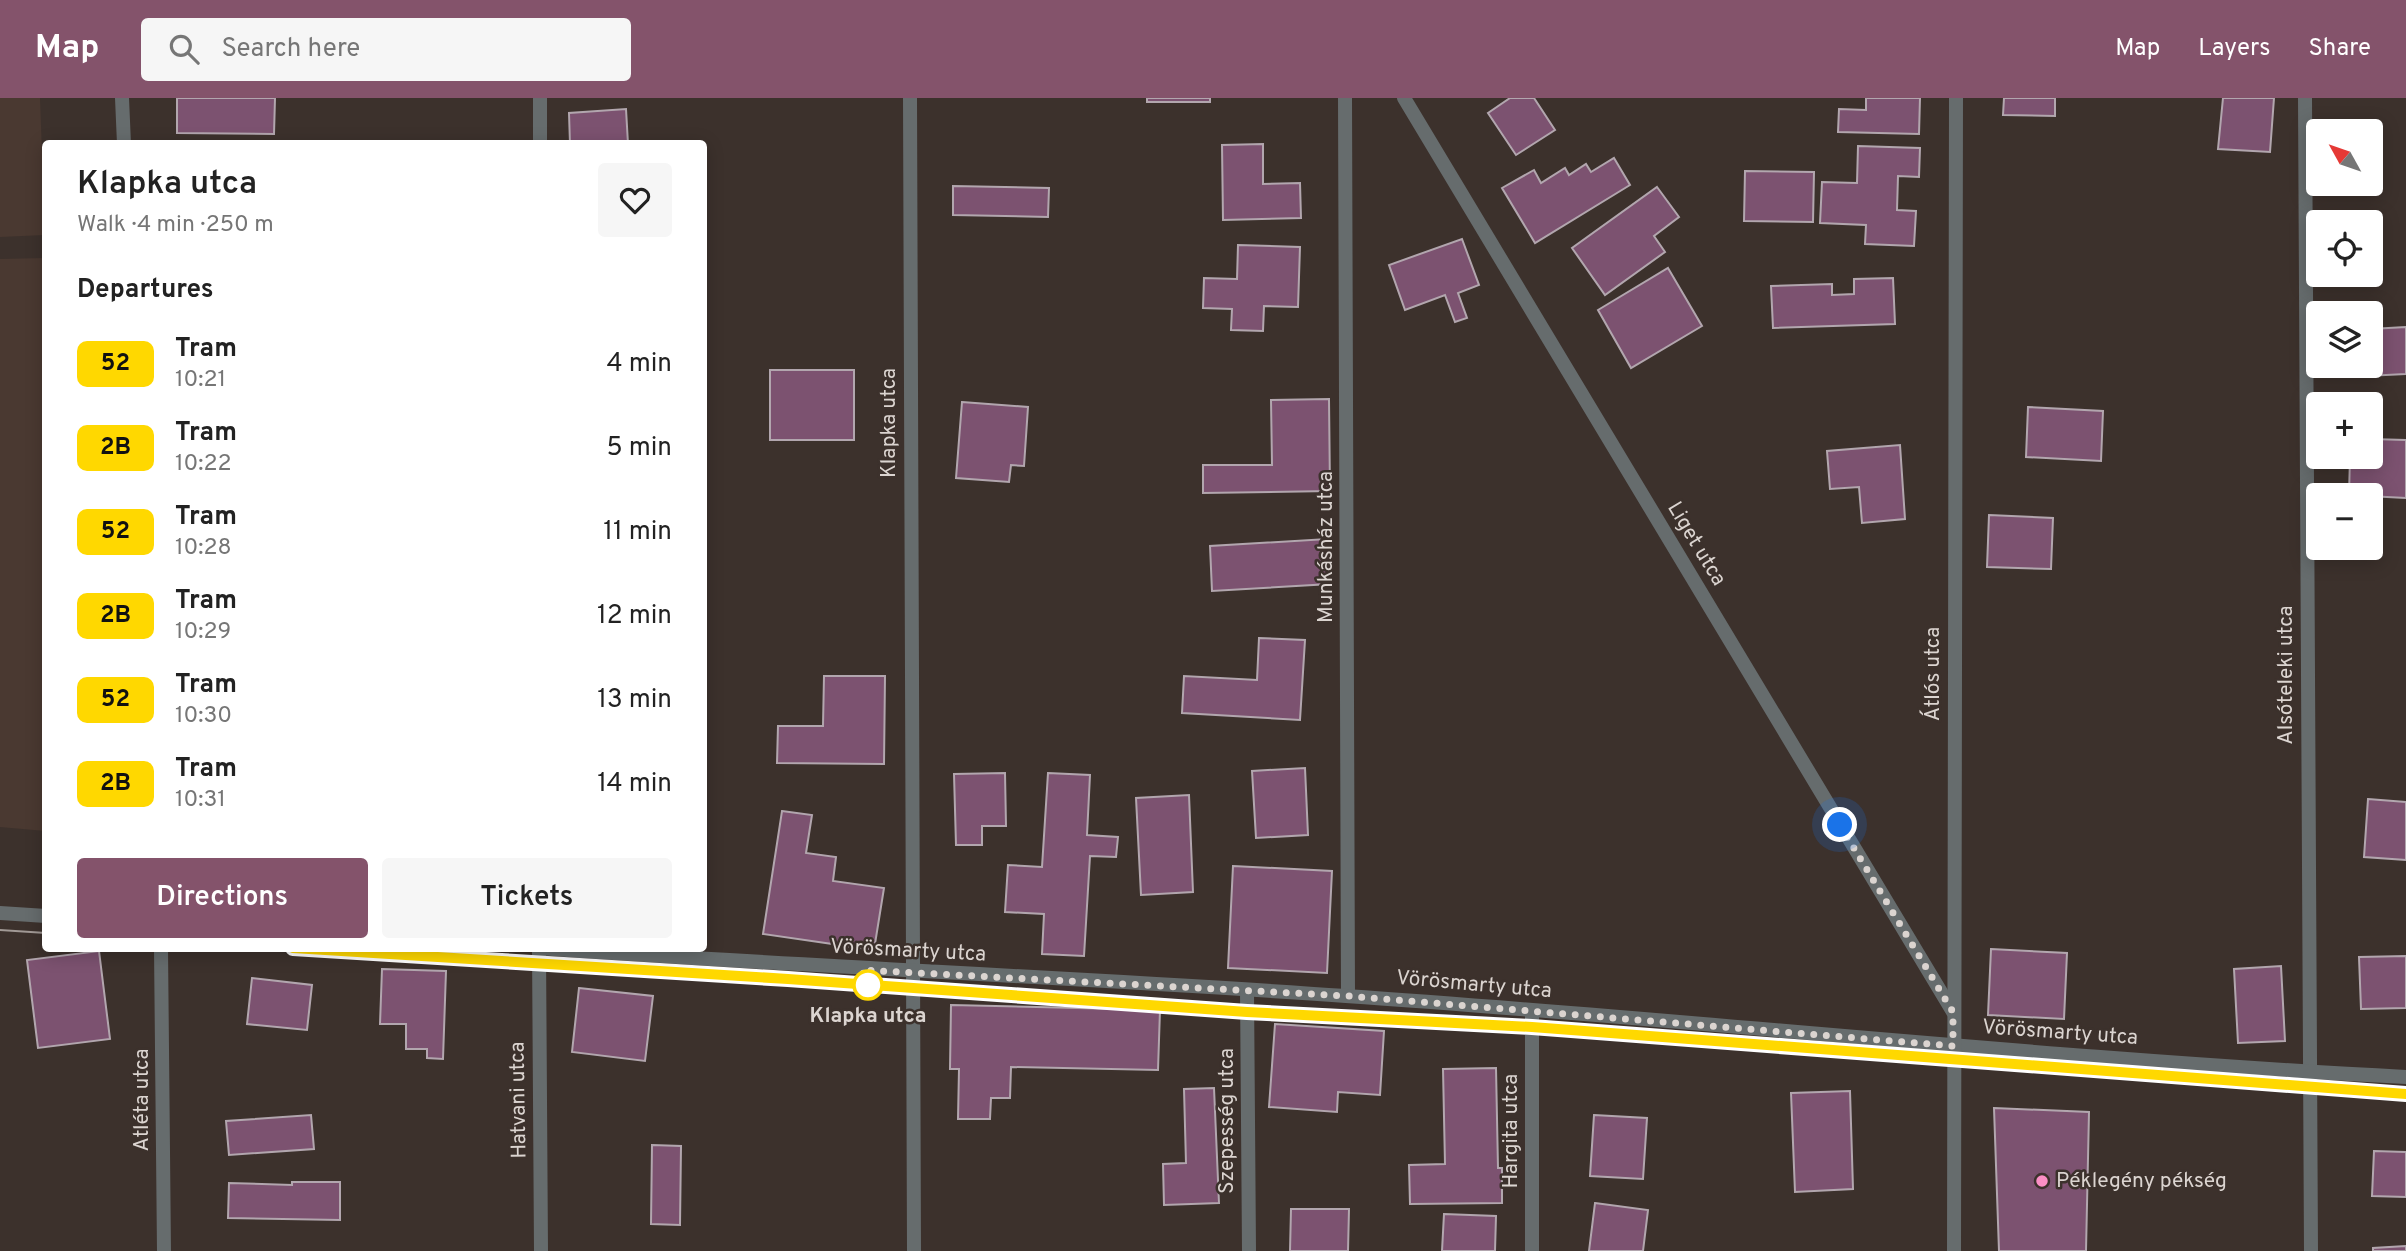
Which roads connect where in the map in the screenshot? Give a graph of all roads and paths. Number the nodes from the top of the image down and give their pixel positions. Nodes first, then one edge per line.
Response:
1 (122, 98) edge
2 (540, 98) edge
3 (910, 98) edge
4 (1345, 98) edge
5 (1404, 98) edge
6 (1956, 98) edge
7 (2305, 98) edge
8 (124, 140) edge
9 (540, 140) edge
10 (0, 913) edge
11 (42, 916) edge
12 (162, 952) edge
13 (538, 952) edge
14 (598, 952) edge
15 (912, 973) junction
16 (1247, 990) junction
17 (1348, 996) junction
18 (1532, 1011) junction
19 (1953, 1012) junction
20 (1953, 1046) junction
21 (2308, 1072) junction
22 (2406, 1077) edge
23 (164, 1251) edge
24 (541, 1251) edge
25 (914, 1251) edge
26 (1249, 1251) edge
27 (1532, 1251) edge
28 (1954, 1251) edge
29 (2311, 1251) edge

1 - 8 street
2 - 9 street
3 - 15 street, Klapka utca
4 - 17 street, Munkásház utca
5 - 19 street, Liget utca
6 - 19 street, Átlós utca
7 - 21 street, Alsóteleki utca
10 - 11 street
12 - 23 street, Atléta utca
13 - 24 street, Hatvani utca
14 - 15 street, Vörösmarty utca
15 - 16 street, Vörösmarty utca
15 - 25 street, Klapka utca
16 - 17 street, Vörösmarty utca
16 - 26 street, Szepesség utca
17 - 18 street, Vörösmarty utca
18 - 20 street, Vörösmarty utca
18 - 27 street, Hargita utca
19 - 20 street, Átlós utca
20 - 21 street, Vörösmarty utca
20 - 28 street, Átlós utca
21 - 22 street, Vörösmarty utca
21 - 29 street, Alsóteleki utca

